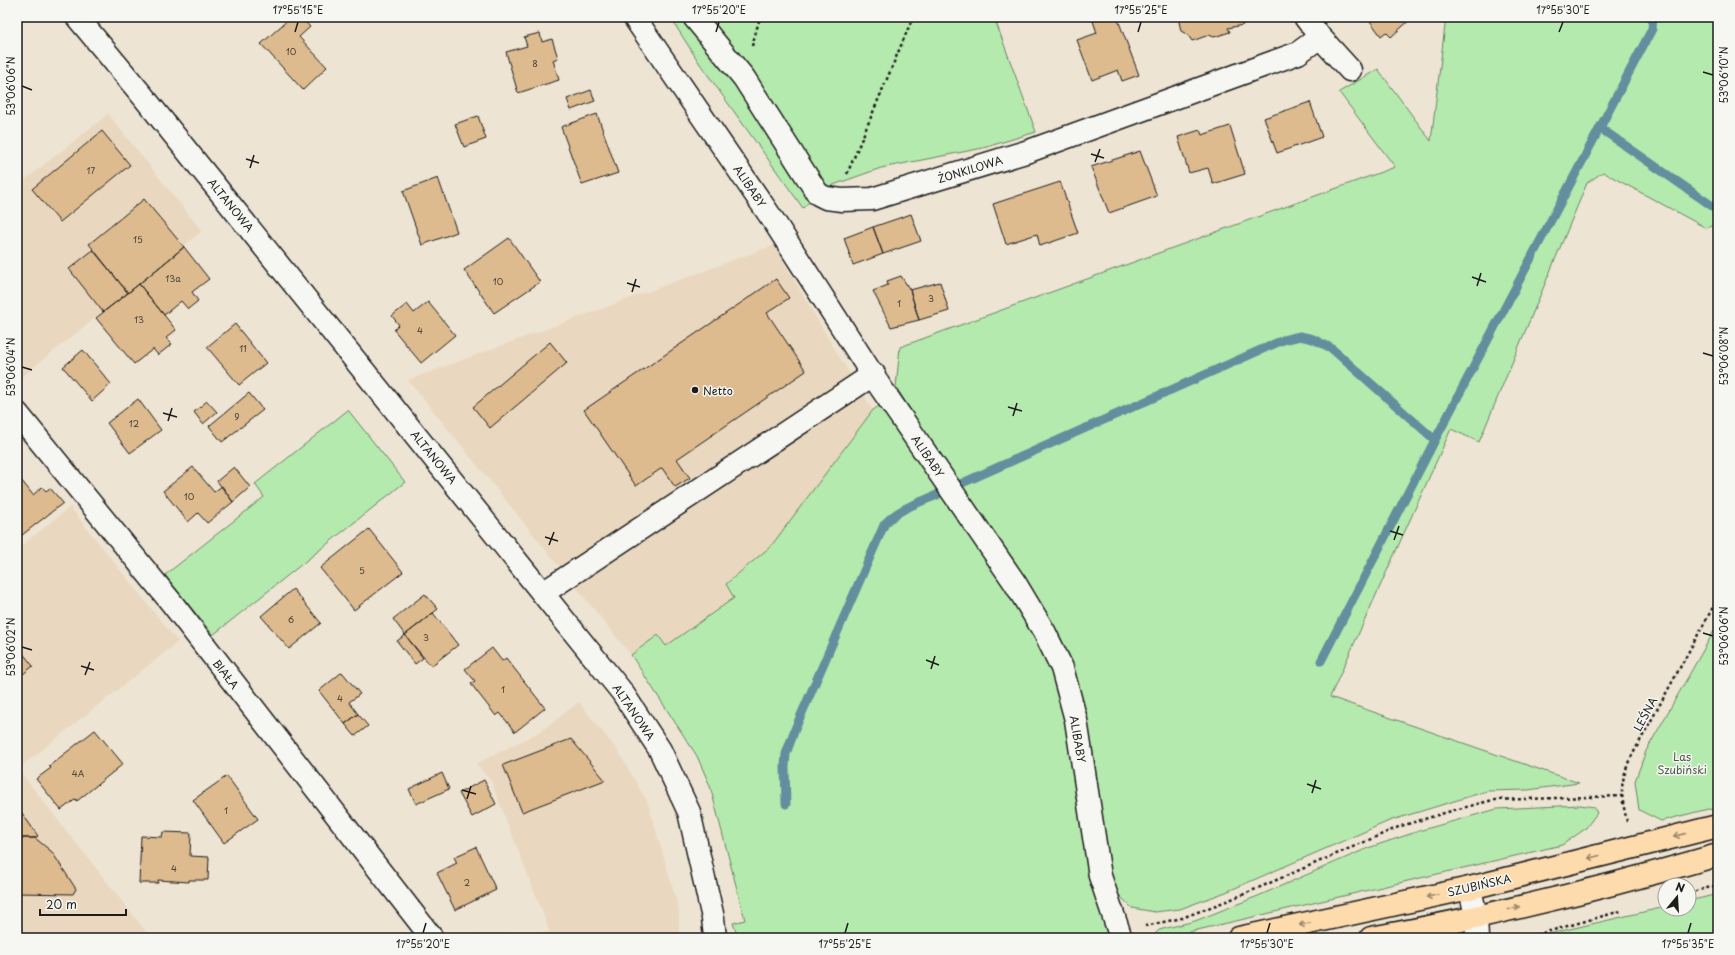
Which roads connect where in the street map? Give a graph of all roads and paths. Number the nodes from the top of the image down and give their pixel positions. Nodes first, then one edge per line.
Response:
1 (77, 17) edge
2 (634, 17) edge
3 (694, 17) edge
4 (913, 17) edge
5 (1305, 17) edge
6 (1320, 37) junction
7 (1350, 70) dead end
8 (842, 200) junction
9 (874, 374) junction
10 (17, 413) edge
11 (543, 593) junction
12 (1718, 598) edge
13 (1622, 796) junction
14 (1718, 826) edge
15 (1632, 848) junction
16 (1718, 855) edge
17 (1718, 886) edge
18 (1470, 888) junction
19 (1697, 891) edge
20 (1628, 909) dead end
21 (1476, 928) edge
22 (1120, 935) edge
23 (432, 938) edge
24 (715, 938) edge
25 (1239, 938) edge
26 (1371, 938) edge
27 (1525, 938) edge

1 - 11 street, ALTANOWA
2 - 9 street, ALIBABY
3 - 8 street, ŻONKILOWA
4 - 8 path
5 - 6 street
6 - 7 street
6 - 8 street, ŻONKILOWA
9 - 11 street
9 - 22 street, ALIBABY
10 - 23 street, BIAŁA
11 - 24 street, ALTANOWA
12 - 13 path, LEŚNA
13 - 15 path, LEŚNA
13 - 22 path
14 -> 15 main road, SZUBIŃSKA
15 -> 18 main road, SZUBIŃSKA
21 -> 16 main road
17 - 19 path
18 - 21 street
18 -> 25 main road, SZUBIŃSKA
20 - 27 path
21 - 26 main road

